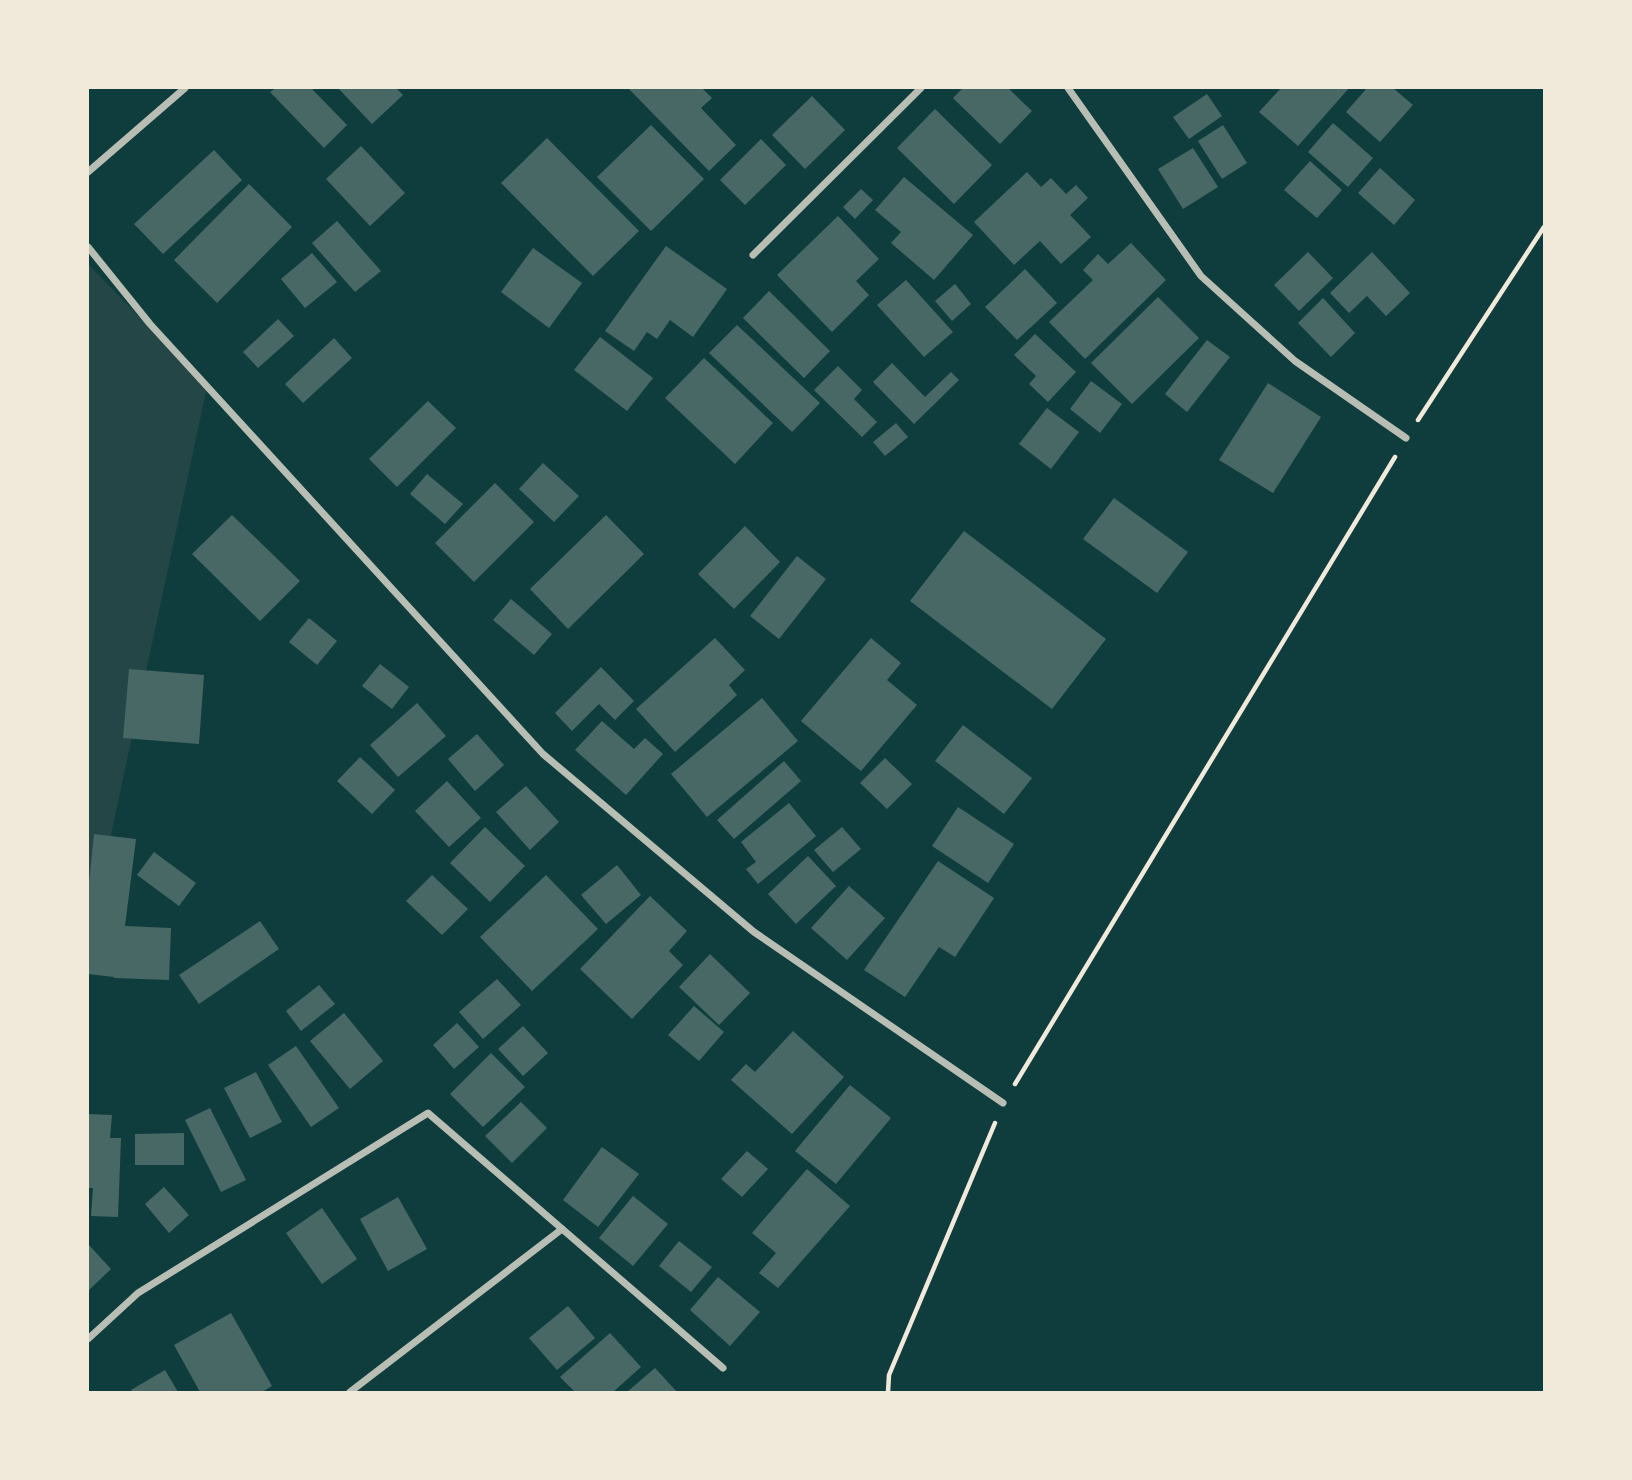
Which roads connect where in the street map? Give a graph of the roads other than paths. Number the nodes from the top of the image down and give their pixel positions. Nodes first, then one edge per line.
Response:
1 (186, 88) edge
2 (922, 88) edge
3 (1068, 88) edge
4 (88, 172) edge
5 (88, 247) edge
6 (753, 255) dead end
7 (1406, 438) road end
8 (1003, 1103) road end
9 (562, 1229) junction
10 (88, 1339) edge
11 (723, 1368) dead end
12 (350, 1392) edge

1 - 4 street
2 - 6 street
3 - 7 street
5 - 8 street
9 - 10 street
9 - 11 street
9 - 12 street

